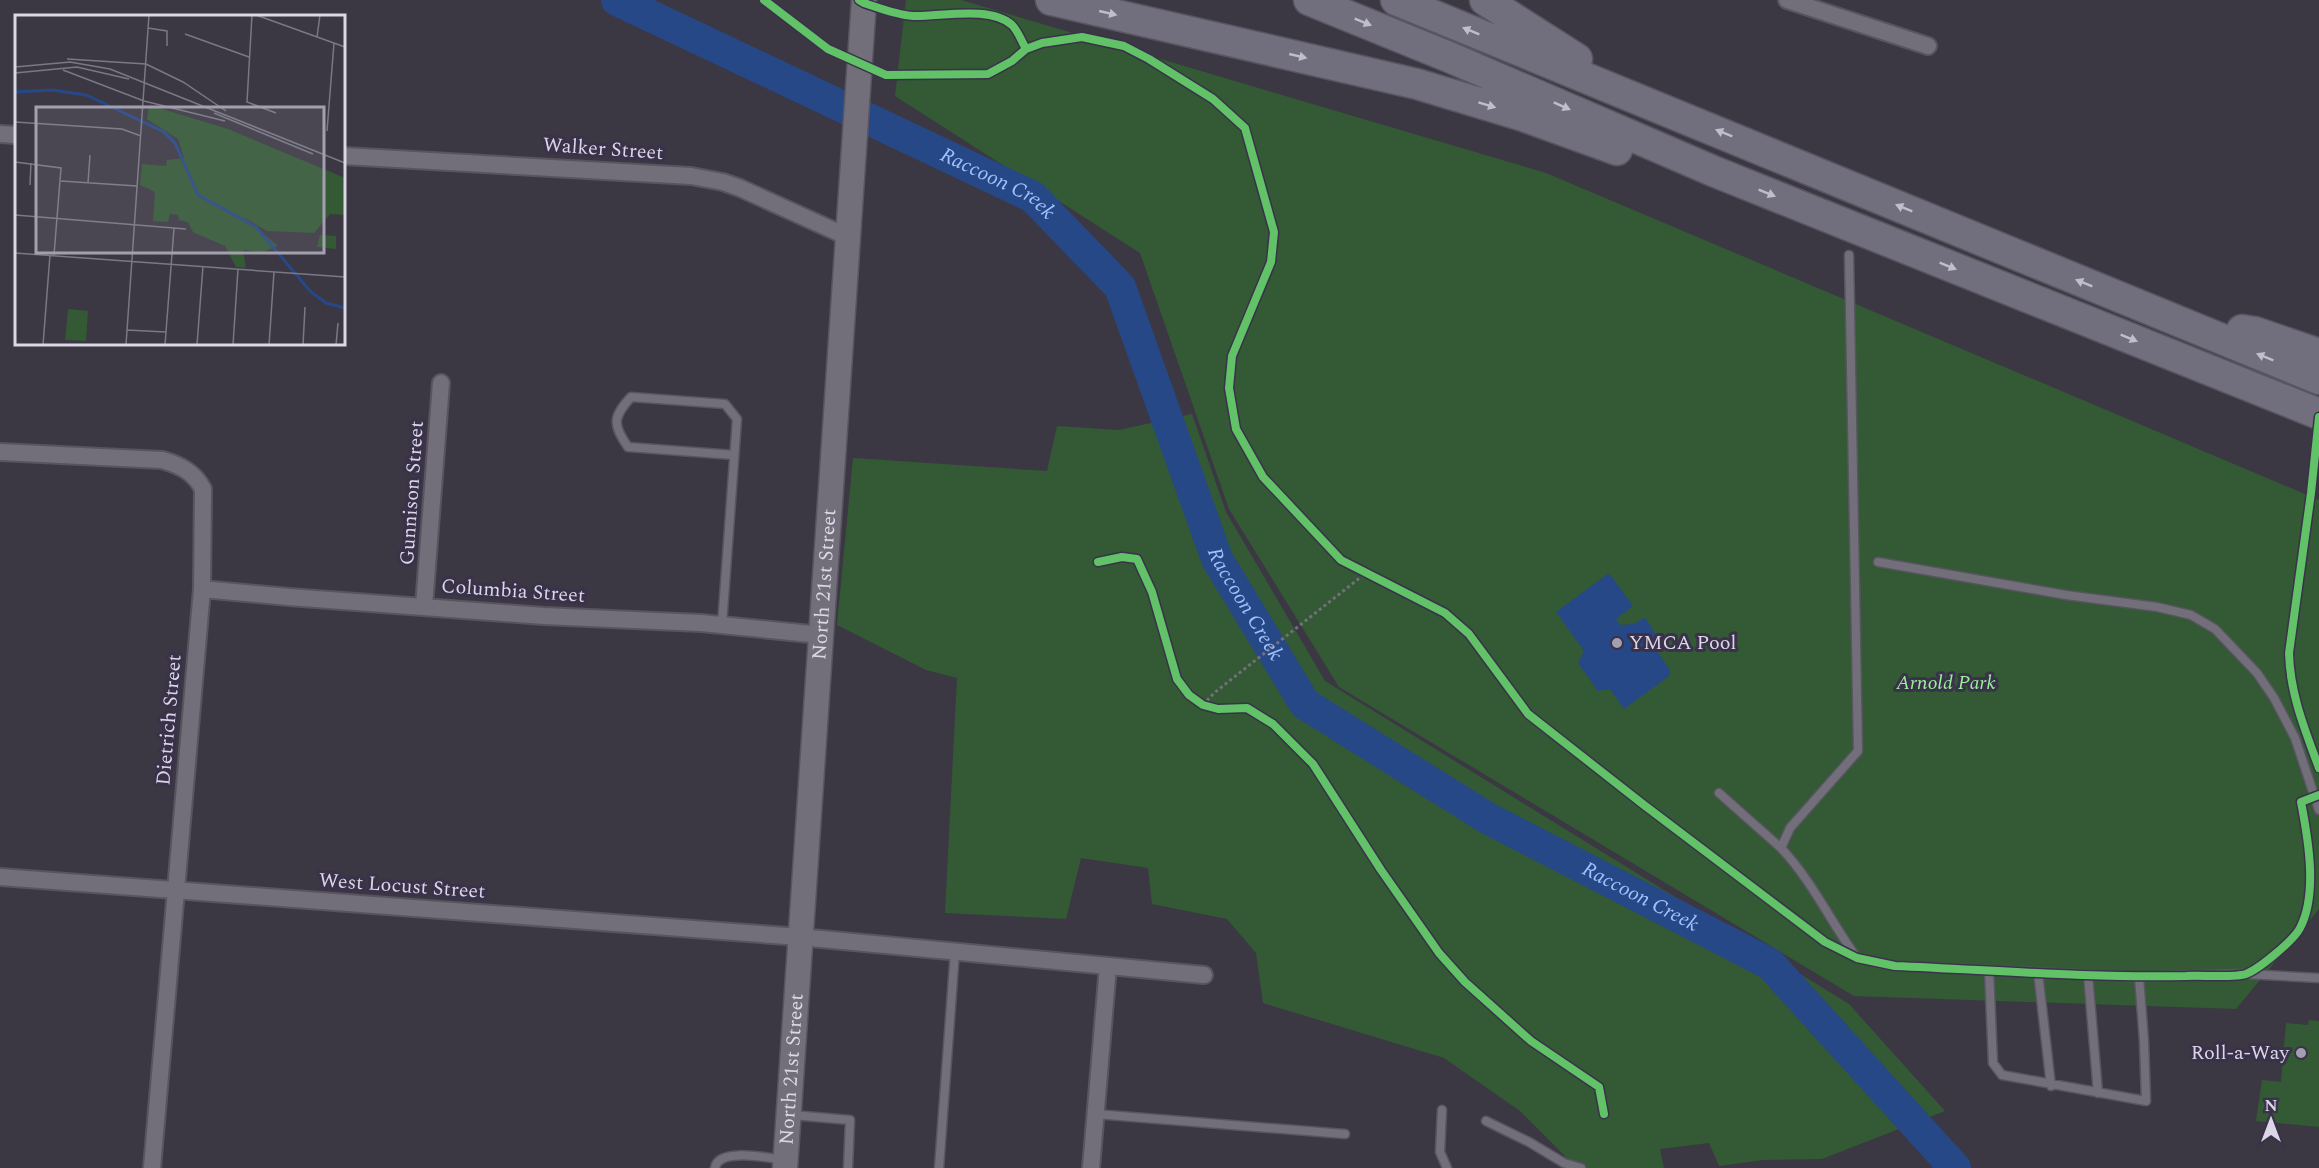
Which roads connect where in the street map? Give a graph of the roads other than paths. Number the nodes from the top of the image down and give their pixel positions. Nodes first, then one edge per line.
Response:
1 (864, 0) edge
2 (1051, 0) edge
3 (1309, 0) edge
4 (1396, 0) edge
5 (1485, 0) edge
6 (1787, 0) edge
7 (1928, 46) dead end
8 (1681, 116) junction
9 (0, 134) edge
10 (15, 135) edge
11 (345, 156) edge
12 (1713, 171) junction
13 (848, 237) junction
14 (1849, 255) dead end
15 (2177, 321) junction
16 (2319, 354) edge
17 (2319, 380) edge
18 (441, 383) dead end
19 (2319, 414) edge
20 (0, 452) edge
21 (734, 455) junction
22 (1878, 562) dead end
23 (202, 589) junction
24 (424, 606) junction
25 (722, 625) junction
26 (821, 635) junction
27 (1719, 793) dead end
28 (2319, 810) edge
29 (1781, 848) junction
30 (0, 877) edge
31 (175, 890) junction
32 (800, 937) junction
33 (955, 951) junction
34 (1108, 966) junction
35 (1989, 970) junction
36 (2038, 972) junction
37 (1204, 975) dead end
38 (2088, 975) junction
39 (2139, 977) junction
40 (2319, 978) edge
41 (2051, 1086) junction
42 (2098, 1094) junction
43 (1442, 1110) dead end
44 (1095, 1114) junction
45 (788, 1115) junction
46 (1486, 1121) dead end
47 (1345, 1134) dead end
48 (785, 1164) edge
49 (152, 1168) edge
50 (715, 1168) edge
51 (848, 1168) edge
52 (939, 1168) edge
53 (1091, 1168) edge
54 (1447, 1168) edge
55 (1581, 1168) edge

1 - 13 main road, North 21st Street
2 -> 12 highway
3 -> 12 highway
8 -> 4 highway
5 - 8 highway
6 - 7 street
15 -> 8 highway
9 - 10 street
11 - 13 street, Walker Street
12 -> 19 highway
13 - 26 main road, North 21st Street
14 - 29 lane
15 - 16 highway
17 -> 15 highway
18 - 24 street, Gunnison Street
20 - 23 street, Dietrich Street
21 - 21 lane
21 - 25 lane
22 - 28 lane
23 - 24 street, Columbia Street
23 - 31 street, Dietrich Street
24 - 25 street, Columbia Street
25 - 26 street, Columbia Street
26 - 32 main road, North 21st Street
27 - 29 lane
29 - 35 lane
30 - 31 street, West Locust Street
31 - 32 street, West Locust Street
31 - 49 street, Dietrich Street
32 - 33 street, West Locust Street
32 - 45 main road, North 21st Street
33 - 34 street, West Locust Street
33 - 52 lane
34 - 37 street, West Locust Street
34 - 44 street
35 - 36 lane
35 - 41 lane
36 - 38 lane
36 - 41 lane
38 - 39 lane
38 - 42 lane
39 - 40 lane
39 - 42 lane
41 - 42 lane
43 - 54 lane
44 - 47 lane
44 - 53 street
45 - 48 main road, North 21st Street
45 - 51 lane
46 - 55 lane
48 - 50 lane

